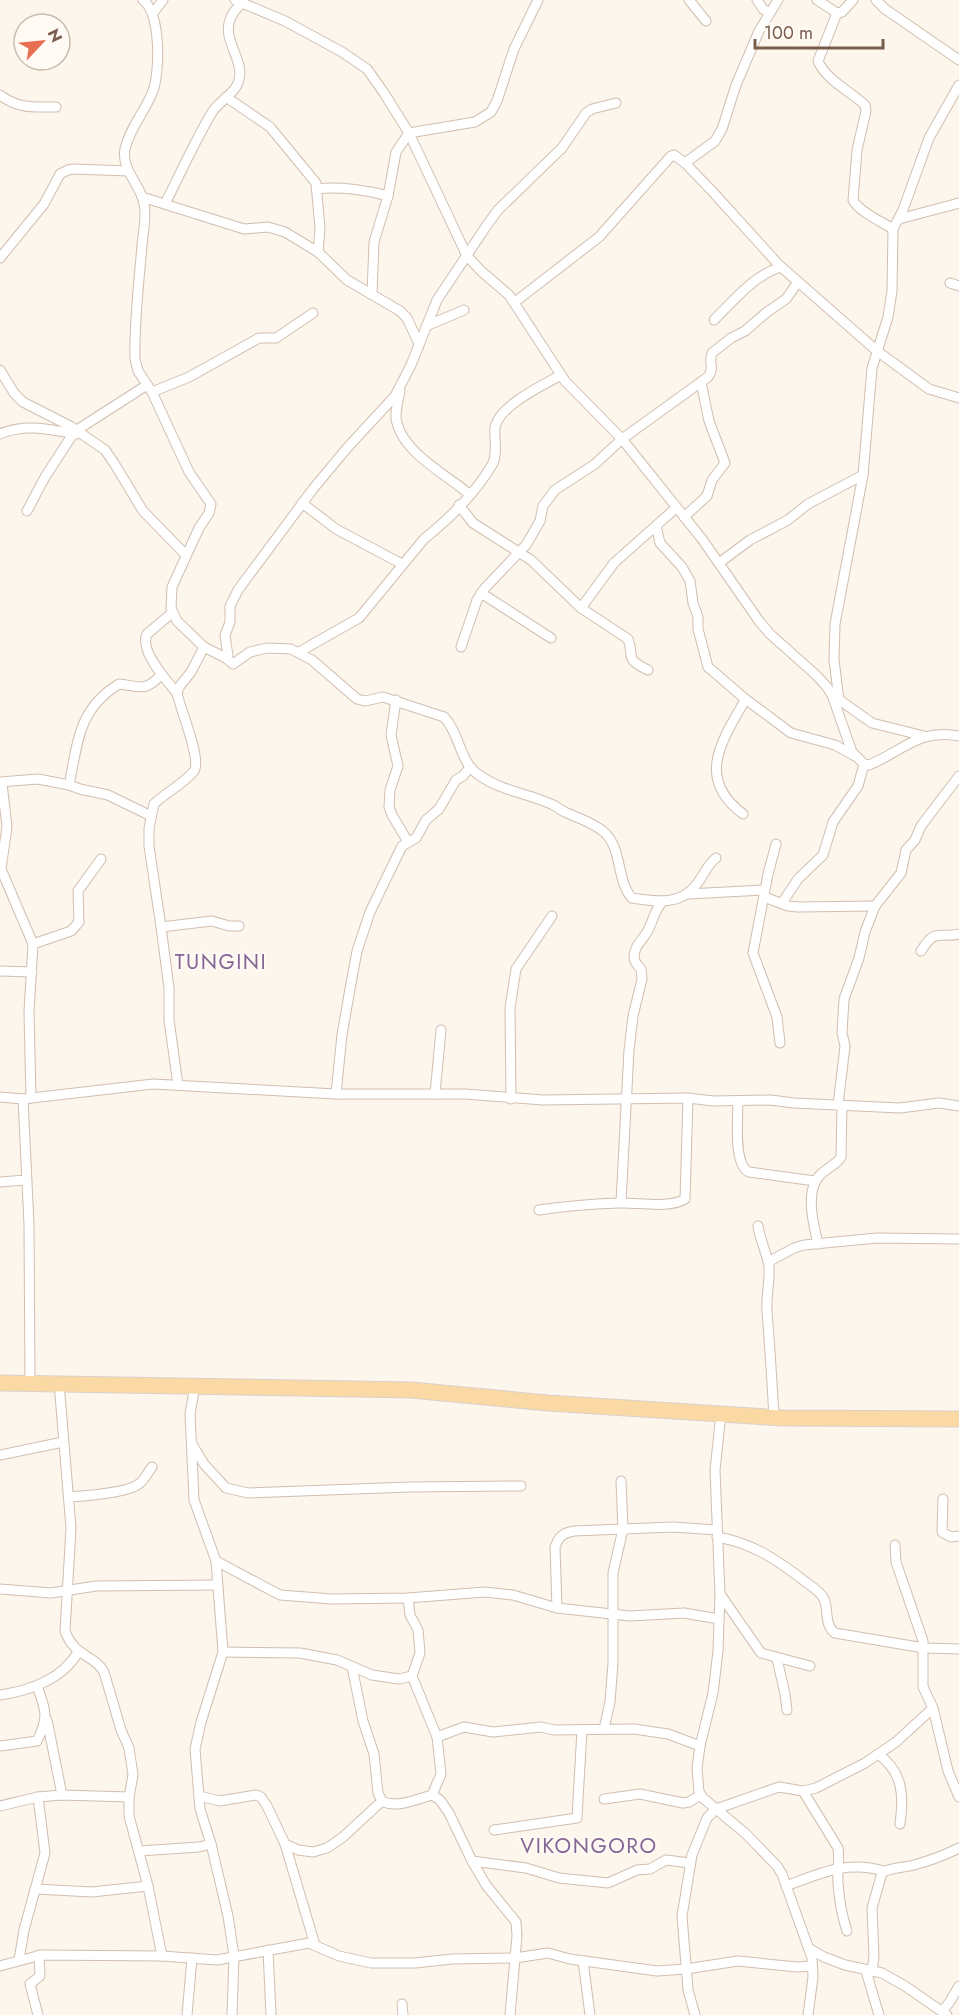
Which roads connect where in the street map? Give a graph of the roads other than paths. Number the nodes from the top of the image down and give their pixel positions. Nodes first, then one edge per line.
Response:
1 (143, 0) edge
2 (163, 0) edge
3 (538, 0) edge
4 (689, 0) edge
5 (757, 0) edge
6 (778, 0) edge
7 (817, 0) edge
8 (853, 0) edge
9 (876, 0) edge
10 (238, 1) edge
11 (153, 13) junction
12 (769, 13) junction
13 (837, 13) junction
14 (706, 21) dead end
15 (959, 60) edge
16 (959, 86) edge
17 (0, 95) edge
18 (226, 97) junction
19 (616, 103) dead end
20 (56, 107) dead end
21 (409, 133) junction
22 (685, 163) junction
23 (128, 171) junction
24 (317, 189) junction
25 (388, 196) junction
26 (142, 197) junction
27 (165, 204) junction
28 (959, 204) edge
29 (899, 219) junction
30 (893, 229) junction
31 (318, 252) junction
32 (770, 255) junction
33 (467, 256) junction
34 (0, 258) edge
35 (781, 267) junction
36 (769, 271) junction
37 (798, 282) junction
38 (372, 294) junction
39 (515, 302) junction
40 (464, 310) dead end
41 (313, 314) dead end
42 (714, 320) dead end
43 (426, 326) junction
44 (419, 344) junction
45 (877, 351) junction
46 (0, 369) edge
47 (561, 375) junction
48 (701, 382) junction
49 (400, 388) junction
50 (149, 389) junction
51 (959, 398) edge
52 (75, 432) junction
53 (0, 434) edge
54 (622, 439) junction
55 (863, 475) junction
56 (469, 494) junction
57 (302, 503) junction
58 (459, 505) junction
59 (676, 508) junction
60 (27, 511) dead end
61 (684, 516) junction
62 (656, 526) junction
63 (519, 553) junction
64 (186, 555) junction
65 (719, 563) junction
66 (402, 564) junction
67 (481, 593) junction
68 (581, 608) junction
69 (172, 613) junction
70 (551, 638) dead end
71 (204, 647) junction
72 (461, 647) dead end
73 (227, 648) junction
74 (251, 652) junction
75 (298, 652) junction
76 (226, 658) junction
77 (648, 670) dead end
78 (161, 675) junction
79 (177, 693) junction
80 (836, 697) junction
81 (744, 698) junction
82 (396, 700) junction
83 (924, 736) junction
84 (959, 736) edge
85 (855, 756) junction
86 (864, 764) junction
87 (470, 767) junction
88 (959, 776) edge
89 (1, 782) edge
90 (69, 785) junction
91 (743, 814) dead end
92 (151, 816) junction
93 (408, 842) junction
94 (776, 844) dead end
95 (716, 858) dead end
96 (101, 859) dead end
97 (688, 894) junction
98 (764, 894) junction
99 (662, 902) junction
100 (782, 903) junction
101 (875, 906) junction
102 (552, 916) dead end
103 (239, 926) dead end
104 (161, 927) junction
105 (959, 934) edge
106 (33, 944) junction
107 (921, 951) dead end
108 (0, 971) edge
109 (32, 972) junction
110 (441, 1030) dead end
111 (780, 1043) dead end
112 (178, 1085) junction
113 (336, 1094) junction
114 (435, 1094) junction
115 (0, 1097) edge
116 (27, 1098) junction
117 (627, 1098) junction
118 (688, 1098) junction
119 (511, 1099) junction
120 (738, 1101) junction
121 (840, 1105) junction
122 (959, 1106) edge
123 (26, 1180) junction
124 (815, 1181) junction
125 (0, 1182) edge
126 (621, 1202) junction
127 (539, 1210) dead end
128 (758, 1226) dead end
129 (959, 1239) edge
130 (818, 1244) junction
131 (768, 1262) junction
132 (0, 1383) edge
133 (30, 1383) junction
134 (59, 1383) junction
135 (195, 1385) junction
136 (721, 1413) junction
137 (774, 1418) junction
138 (959, 1419) edge
139 (63, 1442) junction
140 (190, 1442) junction
141 (0, 1455) edge
142 (152, 1467) dead end
143 (621, 1480) dead end
144 (521, 1486) dead end
145 (69, 1497) junction
146 (943, 1499) dead end
147 (623, 1529) junction
148 (717, 1534) junction
149 (959, 1536) edge
150 (895, 1545) dead end
151 (216, 1561) junction
152 (217, 1584) junction
153 (0, 1589) edge
154 (68, 1591) junction
155 (720, 1594) junction
156 (408, 1598) junction
157 (557, 1608) junction
158 (613, 1613) junction
159 (719, 1619) junction
160 (924, 1648) junction
161 (959, 1649) edge
162 (78, 1652) junction
163 (223, 1652) junction
164 (777, 1659) junction
165 (810, 1666) dead end
166 (352, 1667) junction
167 (412, 1676) junction
168 (37, 1686) junction
169 (0, 1695) edge
170 (44, 1704) junction
171 (933, 1708) junction
172 (787, 1710) dead end
173 (604, 1729) junction
174 (582, 1730) junction
175 (437, 1737) junction
176 (0, 1746) edge
177 (700, 1746) junction
178 (878, 1754) junction
179 (803, 1791) junction
180 (62, 1795) junction
181 (432, 1795) junction
182 (701, 1795) junction
183 (199, 1796) junction
184 (38, 1797) junction
185 (129, 1797) junction
186 (959, 1797) edge
187 (604, 1799) dead end
188 (382, 1801) junction
189 (0, 1806) edge
190 (716, 1809) junction
191 (900, 1824) dead end
192 (494, 1830) dead end
193 (211, 1844) junction
194 (285, 1844) junction
195 (959, 1848) edge
196 (139, 1851) junction
197 (472, 1861) junction
198 (690, 1863) junction
199 (838, 1868) junction
200 (884, 1871) junction
201 (148, 1886) junction
202 (786, 1886) junction
203 (35, 1889) junction
204 (847, 1931) dead end
205 (315, 1945) junction
206 (810, 1949) junction
207 (268, 1950) junction
208 (39, 1956) junction
209 (162, 1956) junction
210 (234, 1956) junction
211 (192, 1958) junction
212 (514, 1958) junction
213 (19, 1960) junction
214 (583, 1961) junction
215 (0, 1966) edge
216 (812, 1966) junction
217 (686, 1969) junction
218 (869, 1971) junction
219 (959, 1986) edge
220 (402, 2004) dead end
221 (944, 2013) edge
222 (38, 2015) edge
223 (187, 2015) edge
224 (232, 2015) edge
225 (271, 2015) edge
226 (403, 2015) edge
227 (510, 2015) edge
228 (590, 2015) edge
229 (695, 2015) edge
230 (808, 2015) edge
231 (879, 2015) edge

1 - 11 street
2 - 11 street
3 - 21 street
4 - 14 street
5 - 12 street
6 - 12 street
7 - 13 street
8 - 13 street
9 - 15 street
10 - 18 street
10 - 21 street
11 - 23 street
12 - 22 street
13 - 30 street
16 - 29 street
17 - 20 street
18 - 24 street
18 - 27 street
19 - 33 street
21 - 25 street
21 - 33 street
22 - 32 street
22 - 39 street
23 - 26 street
23 - 34 street
24 - 25 street
24 - 31 street
25 - 38 street
26 - 27 street
26 - 50 street
27 - 31 street
28 - 29 street
29 - 30 street
30 - 45 street
31 - 38 street
32 - 35 street
32 - 36 street
33 - 39 street
33 - 43 street
35 - 36 street
35 - 37 street
36 - 42 street
37 - 45 street
37 - 48 street
38 - 44 street
39 - 47 street
40 - 43 street
41 - 50 street
43 - 44 street
44 - 49 street
45 - 51 street
45 - 55 street
46 - 52 street
47 - 54 street
47 - 56 street
48 - 54 street
48 - 61 street
49 - 56 street
49 - 57 street
50 - 52 street
50 - 64 street
52 - 53 street
52 - 60 street
52 - 64 street
54 - 59 street
54 - 63 street
55 - 65 street
55 - 80 street
56 - 58 street
57 - 66 street
57 - 73 street
58 - 63 street
58 - 66 street
59 - 61 street
59 - 62 street
61 - 65 street
62 - 68 street
62 - 81 street
63 - 67 street
63 - 68 street
64 - 69 street
65 - 80 street
66 - 75 street
67 - 70 street
67 - 72 street
68 - 77 street
69 - 71 street
69 - 78 street
71 - 76 street
71 - 79 street
73 - 74 street
73 - 76 street
74 - 75 street
74 - 76 street
75 - 82 street
78 - 79 street
78 - 90 street
79 - 92 street
80 - 83 street
80 - 85 street
81 - 85 street
81 - 91 street
82 - 87 street
82 - 93 street
83 - 84 street
83 - 86 street
85 - 86 street
86 - 100 street
87 - 93 street
87 - 99 street
88 - 101 street
89 - 90 street
89 - 106 street
90 - 92 street
92 - 104 street
93 - 113 street
94 - 98 street
95 - 97 street
96 - 106 street
97 - 98 street
97 - 99 street
98 - 100 street
98 - 111 street
99 - 117 street
100 - 101 street
101 - 121 street
102 - 119 street
103 - 104 street
104 - 112 street
105 - 107 street
106 - 109 street
108 - 109 street
109 - 116 street
110 - 114 street
112 - 113 street
112 - 116 street
113 - 114 street
114 - 119 street
115 - 116 street
116 - 123 street
117 - 118 street
117 - 119 street
117 - 126 street
118 - 120 street
118 - 126 street
120 - 121 street
120 - 124 street
121 - 122 street
121 - 124 street
123 - 125 street
123 - 133 street
124 - 130 street
126 - 127 street
128 - 131 street
129 - 130 street
130 - 131 street
131 - 137 street
132 - 133 main road
133 - 134 main road
134 - 135 main road
134 - 139 street
135 - 136 main road
135 - 140 street
136 - 137 main road
136 - 148 street
137 - 138 main road
139 - 141 street
139 - 145 street
140 - 144 street
140 - 151 street
142 - 145 street
143 - 147 street
145 - 154 street
146 - 149 street
147 - 148 street
147 - 157 street
147 - 158 street
148 - 155 street
148 - 160 street
150 - 160 street
151 - 152 street
151 - 156 street
152 - 154 street
152 - 163 street
153 - 154 street
154 - 162 street
155 - 159 street
155 - 164 street
156 - 157 street
156 - 167 street
157 - 158 street
158 - 159 street
158 - 173 street
159 - 177 street
160 - 161 street
160 - 171 street
162 - 168 street
162 - 185 street
163 - 166 street
163 - 183 street
164 - 165 street
164 - 172 street
166 - 167 street
166 - 188 street
167 - 175 street
168 - 169 street
168 - 170 street
170 - 176 street
170 - 180 street
171 - 178 street
171 - 186 street
173 - 174 street
173 - 177 street
174 - 175 street
174 - 192 street
175 - 181 street
177 - 182 street
178 - 179 street
178 - 191 street
179 - 190 street
179 - 199 street
180 - 184 street
180 - 185 street
181 - 188 street
181 - 197 street
182 - 187 street
182 - 190 street
183 - 193 street
183 - 194 street
184 - 189 street
184 - 203 street
185 - 196 street
188 - 194 street
190 - 198 street
190 - 202 street
193 - 196 street
193 - 210 street
194 - 205 street
195 - 200 street
196 - 201 street
197 - 198 street
197 - 212 street
198 - 217 street
199 - 200 street
199 - 202 street
199 - 204 street
200 - 218 street
201 - 203 street
201 - 209 street
202 - 206 street
203 - 213 street
205 - 207 street
205 - 212 street
206 - 216 street
206 - 218 street
207 - 210 street
207 - 225 street
208 - 209 street
208 - 213 street
208 - 222 street
209 - 211 street
210 - 211 street
210 - 224 street
211 - 223 street
212 - 214 street
212 - 227 street
213 - 215 street
214 - 217 street
214 - 228 street
216 - 217 street
216 - 230 street
217 - 229 street
218 - 221 street
218 - 231 street
219 - 221 street
220 - 226 street

